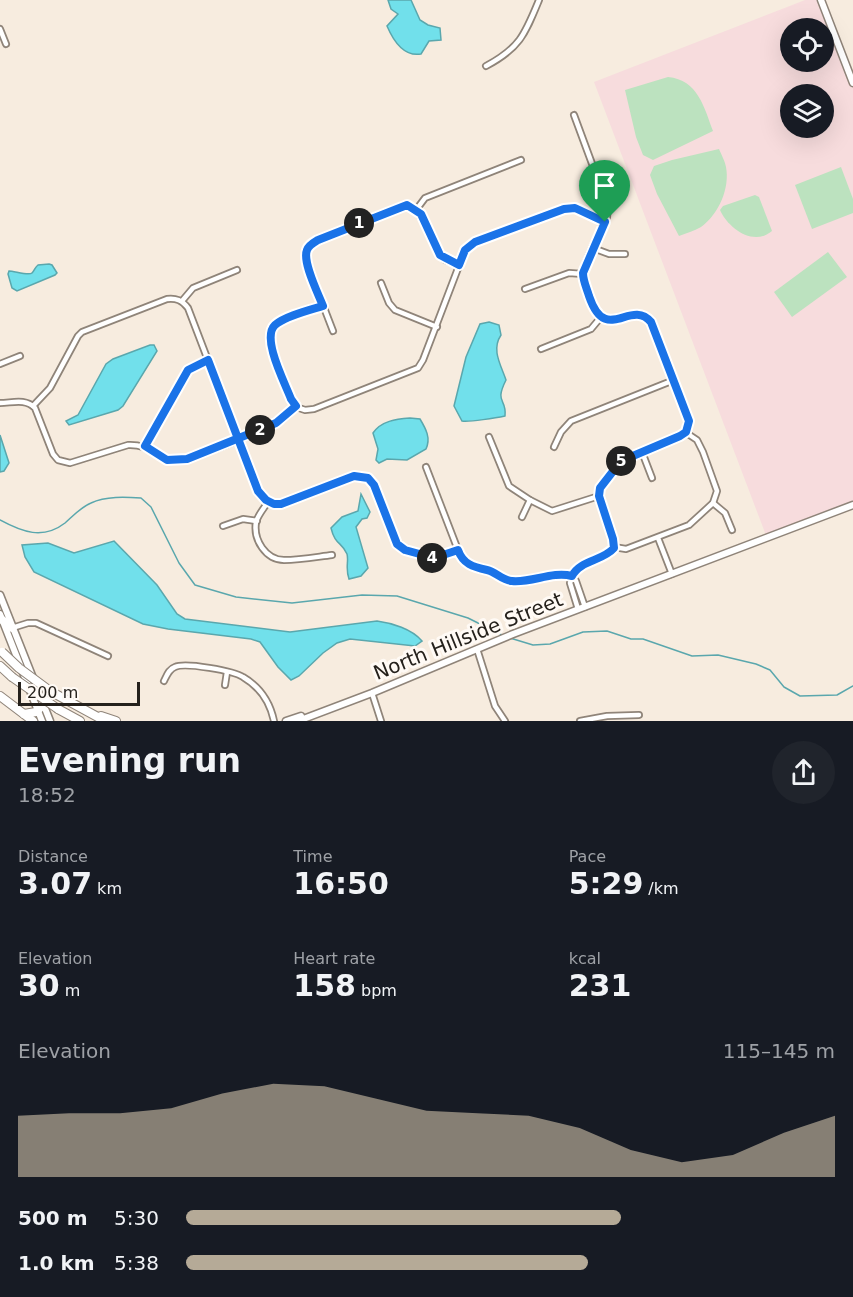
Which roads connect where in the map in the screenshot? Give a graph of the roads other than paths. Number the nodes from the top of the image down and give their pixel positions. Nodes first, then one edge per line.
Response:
1 (538, 0) edge
2 (821, 0) edge
3 (0, 29) edge
4 (6, 44) dead end
5 (486, 66) dead end
6 (853, 83) edge
7 (574, 115) dead end
8 (521, 160) dead end
9 (416, 210) junction
10 (605, 222) junction
11 (594, 248) junction
12 (625, 254) dead end
13 (459, 265) junction
14 (237, 270) dead end
15 (583, 274) junction
16 (381, 283) dead end
17 (525, 290) dead end
18 (182, 301) junction
19 (323, 306) junction
20 (601, 317) junction
21 (437, 327) junction
22 (333, 331) dead end
23 (541, 349) dead end
24 (20, 356) dead end
25 (208, 360) junction
26 (0, 364) edge
27 (674, 380) junction
28 (0, 403) edge
29 (33, 406) junction
30 (296, 406) junction
31 (686, 432) junction
32 (489, 437) dead end
33 (238, 439) junction
34 (145, 446) junction
35 (555, 447) dead end
36 (642, 452) junction
37 (426, 467) dead end
38 (652, 478) dead end
39 (599, 496) junction
40 (530, 500) junction
41 (268, 502) junction
42 (713, 503) junction
43 (853, 505) edge
44 (522, 517) dead end
45 (257, 521) junction
46 (223, 526) dead end
47 (732, 530) dead end
48 (658, 538) junction
49 (614, 548) junction
50 (458, 550) junction
51 (332, 555) dead end
52 (672, 574) junction
53 (572, 576) junction
54 (0, 595) edge
55 (582, 608) junction
56 (1, 617) edge
57 (12, 628) junction
58 (477, 649) junction
59 (1, 651) edge
60 (108, 656) dead end
61 (0, 666) edge
62 (227, 672) junction
63 (164, 681) dead end
64 (225, 685) dead end
65 (372, 693) junction
66 (0, 696) edge
67 (350, 701) junction
68 (78, 707) junction
69 (40, 708) junction
70 (24, 714) junction
71 (639, 715) dead end
72 (33, 721) edge
73 (42, 721) edge
74 (50, 721) edge
75 (80, 721) edge
76 (105, 721) edge
77 (116, 721) edge
78 (274, 721) edge
79 (286, 721) edge
80 (298, 721) edge
81 (381, 721) edge
82 (505, 721) edge
83 (580, 721) edge

1 - 5 street
2 - 6 main road
3 - 4 street
7 - 10 street
8 - 9 street
9 - 13 street
9 - 19 street
10 - 11 street
10 - 13 street
11 - 12 street
11 - 15 street
13 - 21 street
14 - 18 street
15 - 17 street
15 - 20 street
16 - 21 street
18 - 25 street
18 - 29 street
19 - 22 street
19 - 30 street
20 - 23 street
20 - 27 street
21 - 30 street
24 - 26 street
25 - 33 street
25 - 34 street
27 - 31 street
27 - 35 street
28 - 29 street
29 - 34 street
30 - 33 street
31 - 36 street
31 - 42 street
32 - 40 street
33 - 34 street
33 - 41 street
36 - 38 street
36 - 39 street
37 - 50 street
39 - 40 street
39 - 49 street
40 - 44 street
41 - 45 street
41 - 50 street
42 - 47 street
42 - 48 street
43 - 52 main road, North Hillside Street
45 - 46 street
45 - 51 street
48 - 49 street
48 - 52 street
49 - 53 street
50 - 53 street
52 - 55 main road, North Hillside Street
53 - 55 street
54 - 57 main road
55 - 58 main road, North Hillside Street
56 - 57 highway
56 - 69 main road
57 - 60 street
57 - 69 main road
58 - 65 main road, North Hillside Street
58 - 82 street
59 - 68 highway, bridge
61 - 75 highway, bridge
62 - 63 street
62 - 64 street
62 - 78 street
65 - 67 main road, North Hillside Street
65 - 81 street
66 - 70 highway
67 - 79 main road
67 - 80 main road, North Hillside Street
68 - 76 highway
68 - 77 highway
69 - 70 highway
69 - 73 main road
69 - 74 main road
70 - 72 highway
71 - 83 street

